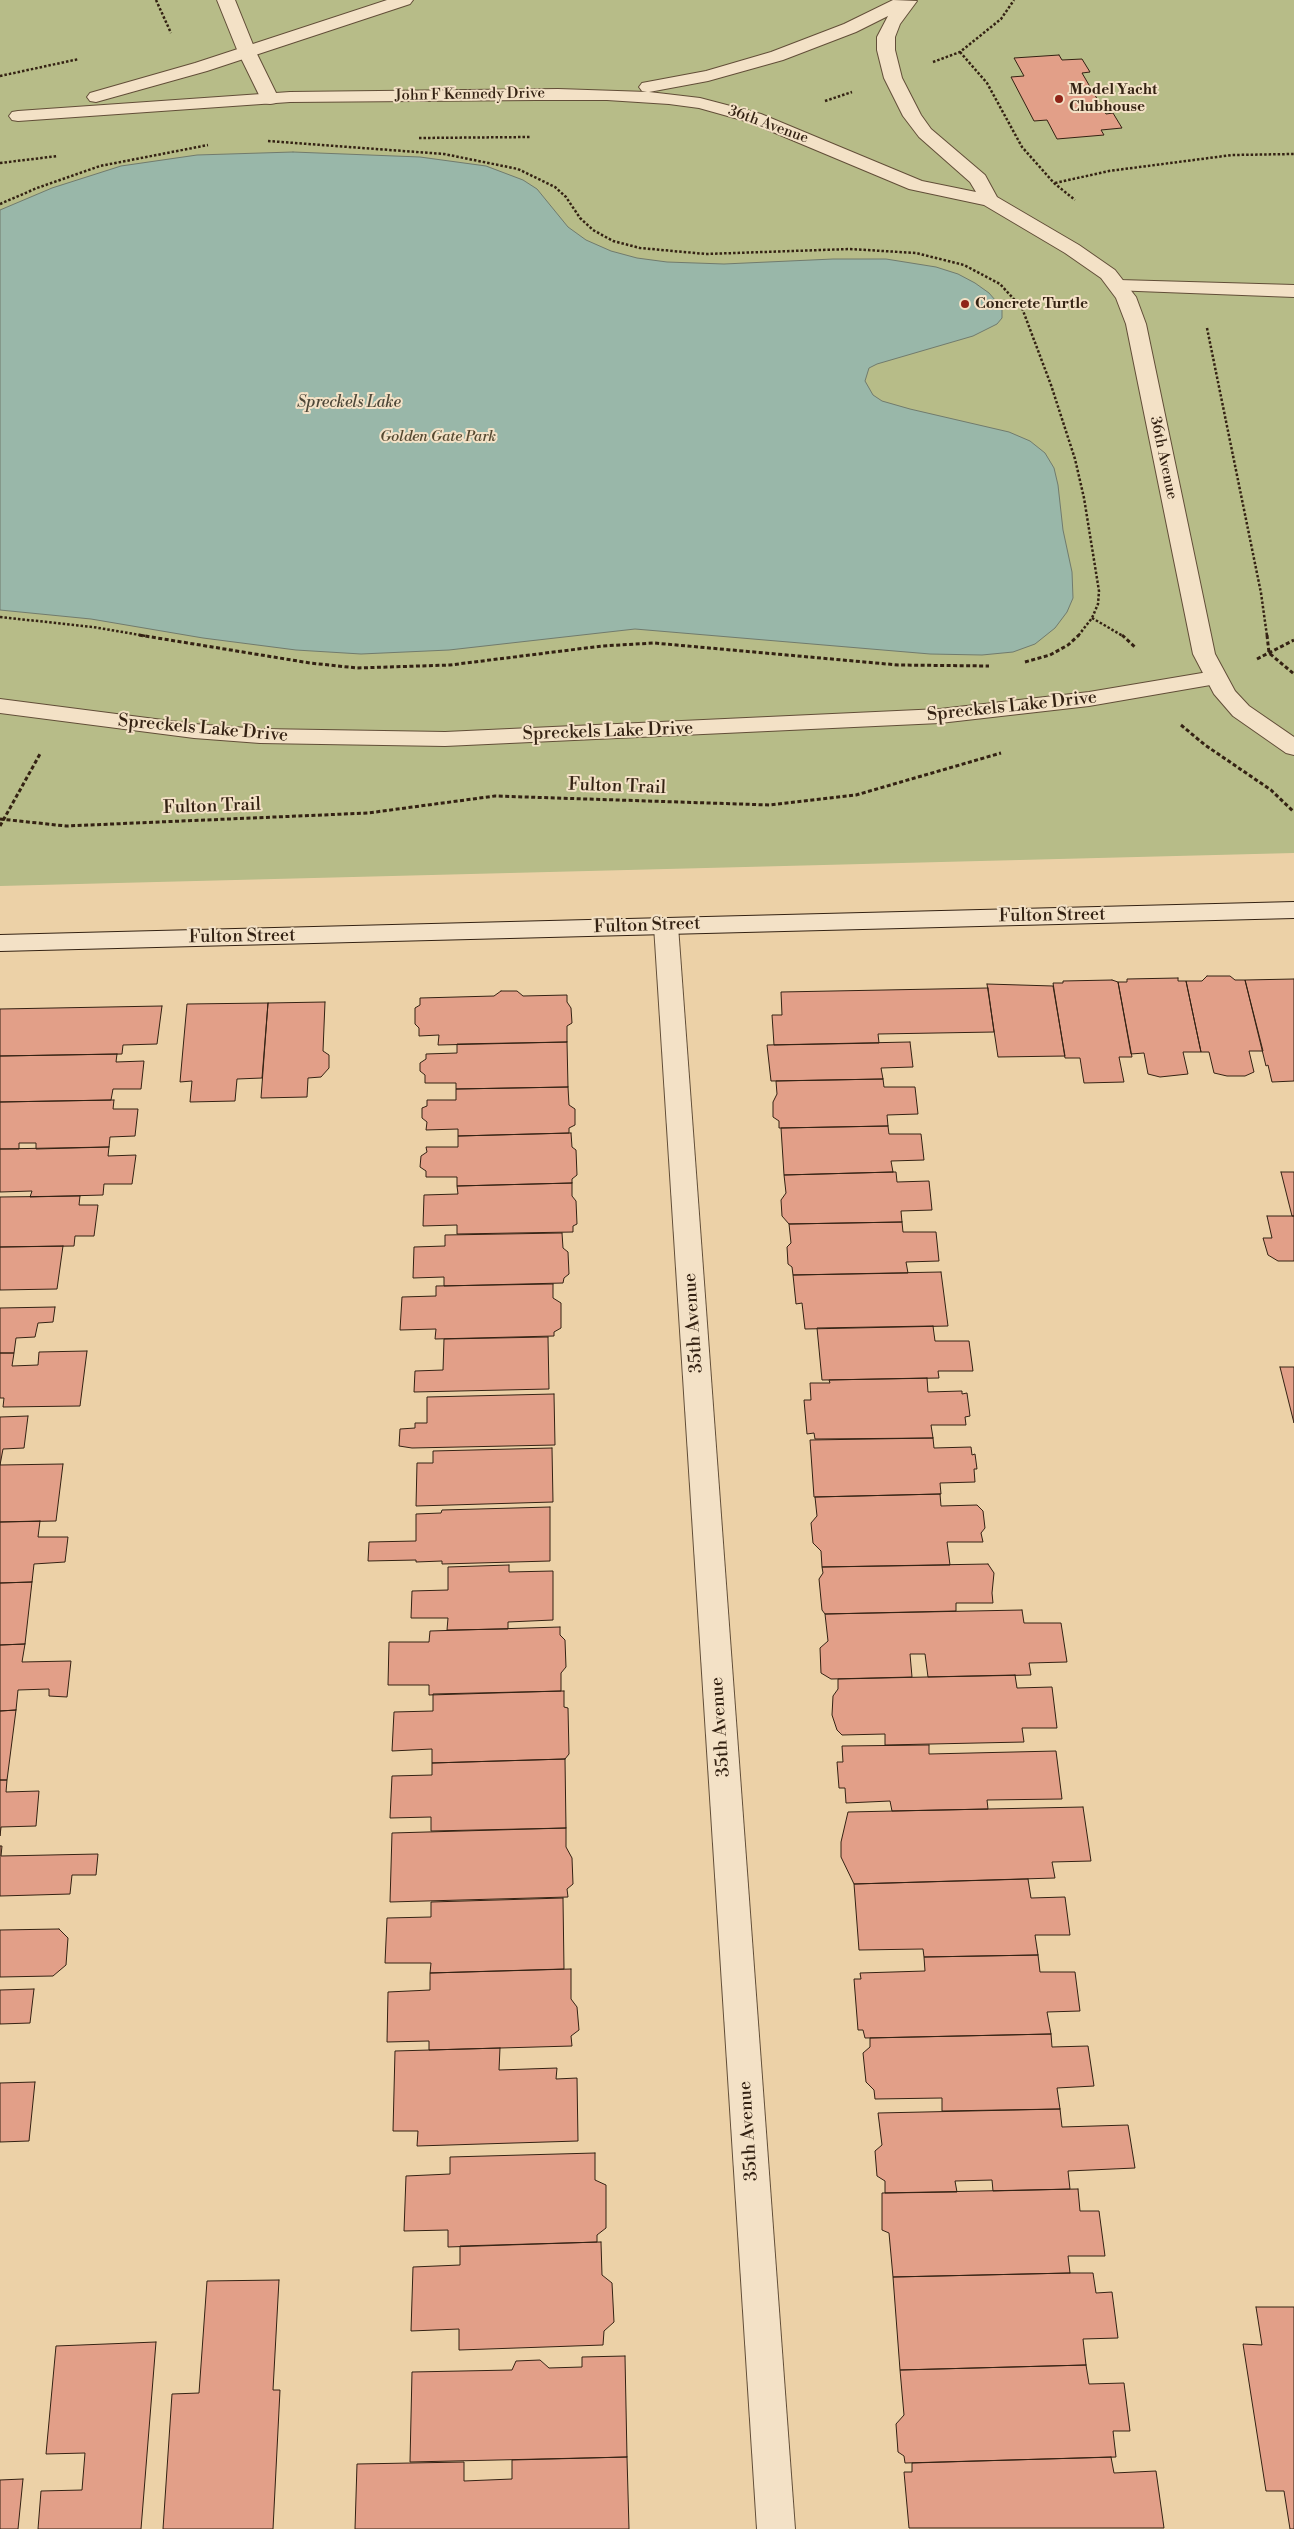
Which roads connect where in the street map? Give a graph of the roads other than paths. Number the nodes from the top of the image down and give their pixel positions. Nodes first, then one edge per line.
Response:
1 (226, 0) edge
2 (404, 0) edge
3 (907, 0) edge
4 (247, 52) junction
5 (539, 95) junction
6 (270, 98) junction
7 (18, 116) junction
8 (0, 119) edge
9 (989, 200) junction
10 (1119, 286) junction
11 (1294, 291) edge
12 (1214, 678) junction
13 (0, 706) edge
14 (1294, 748) edge
15 (1294, 910) edge
16 (666, 926) junction
17 (0, 943) edge
18 (776, 2529) edge

1 - 4 street
2 - 4 street, John F Kennedy Drive
3 - 5 street, John F Kennedy Drive
3 - 9 street
4 - 6 street
4 - 7 street, John F Kennedy Drive
5 - 6 street, John F Kennedy Drive
5 - 9 street, 36th Avenue
6 - 7 street, John F Kennedy Drive
7 - 8 street, John F Kennedy Drive
9 - 10 street, 36th Avenue
10 - 11 street
10 - 12 street, 36th Avenue
12 - 13 street, Spreckels Lake Drive
12 - 14 street, 36th Avenue
15 - 16 street, Fulton Street
16 - 17 street, Fulton Street
16 - 18 street, 35th Avenue

